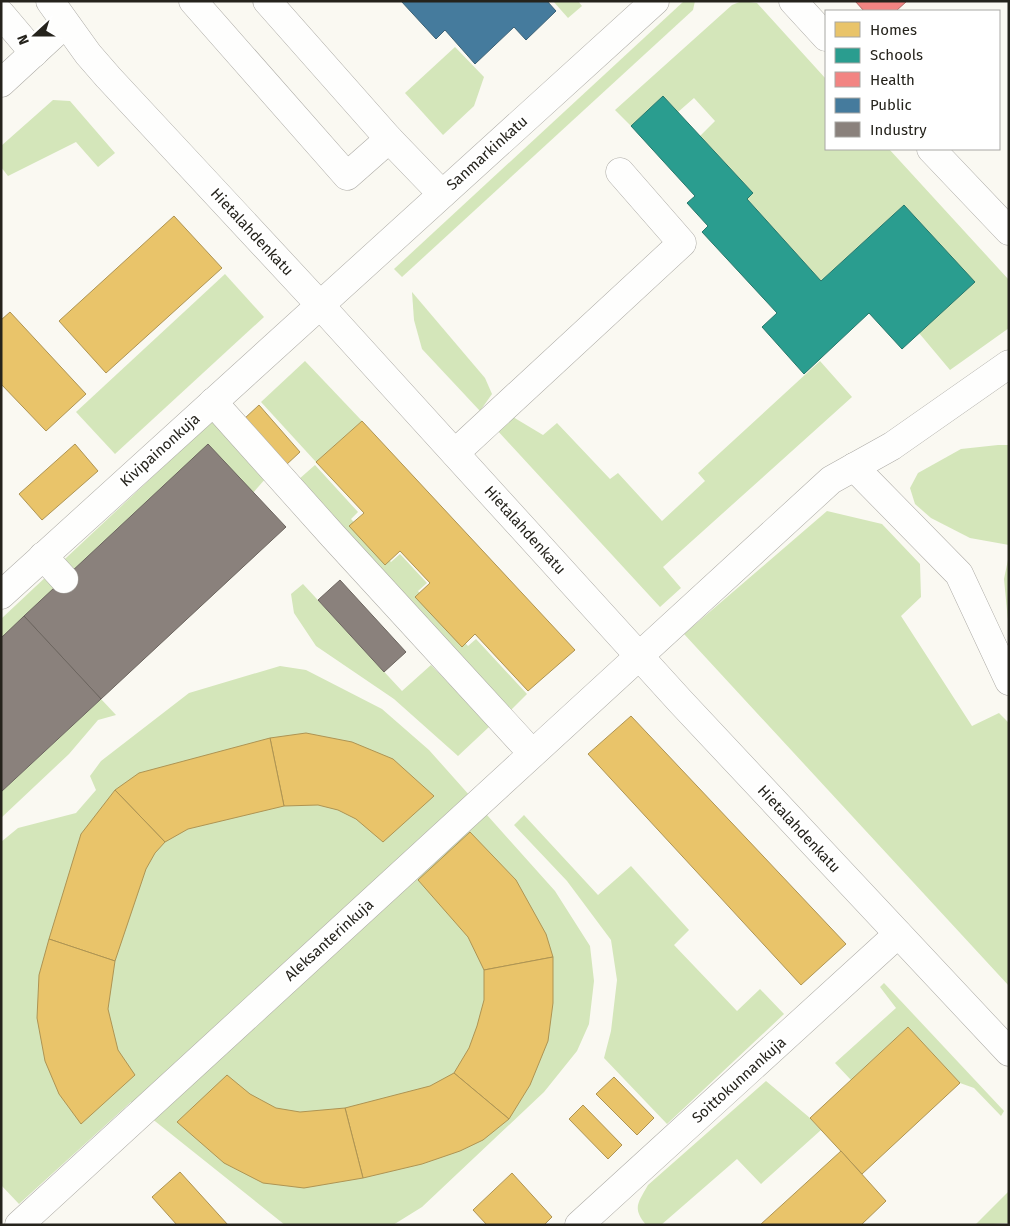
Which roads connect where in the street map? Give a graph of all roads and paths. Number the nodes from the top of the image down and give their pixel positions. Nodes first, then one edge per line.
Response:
1 (50, 1) edge
2 (193, 1) edge
3 (267, 1) edge
4 (793, 1) edge
5 (639, 6) edge
6 (1, 14) edge
7 (65, 24) junction
8 (825, 36) edge
9 (34, 52) junction
10 (1, 83) edge
11 (389, 139) junction
12 (933, 150) edge
13 (620, 172) dead end
14 (442, 194) junction
15 (1009, 231) edge
16 (320, 305) junction
17 (1009, 364) edge
18 (213, 402) junction
19 (455, 453) junction
20 (854, 467) junction
21 (44, 556) junction
22 (64, 579) dead end
23 (1, 595) edge
24 (639, 655) junction
25 (1009, 681) edge
26 (532, 752) junction
27 (898, 934) junction
28 (1009, 1052) edge
29 (19, 1225) edge
30 (579, 1225) edge

1 - 7 main road, Hietalahdenkatu
2 - 11 main road
3 - 11 main road
4 - 8 main road
5 - 14 main road, Sanmarkinkatu
6 - 9 main road
7 - 9 main road
7 - 16 main road, Hietalahdenkatu
9 - 10 main road
11 - 14 main road
12 - 15 main road
13 - 19 main road
14 - 16 main road, Sanmarkinkatu
16 - 18 main road, Kivipainonkuja
16 - 19 main road, Hietalahdenkatu
17 - 20 main road, Aleksanterinkuja
18 - 21 main road, Kivipainonkuja
18 - 26 main road
19 - 24 main road, Hietalahdenkatu
20 - 24 main road, Aleksanterinkuja
20 - 25 main road
21 - 22 main road
21 - 23 main road, Kivipainonkuja
24 - 26 main road, Aleksanterinkuja
24 - 27 main road, Hietalahdenkatu
26 - 29 main road, Aleksanterinkuja
27 - 28 main road, Hietalahdenkatu
27 - 30 main road, Soittokunnankuja

